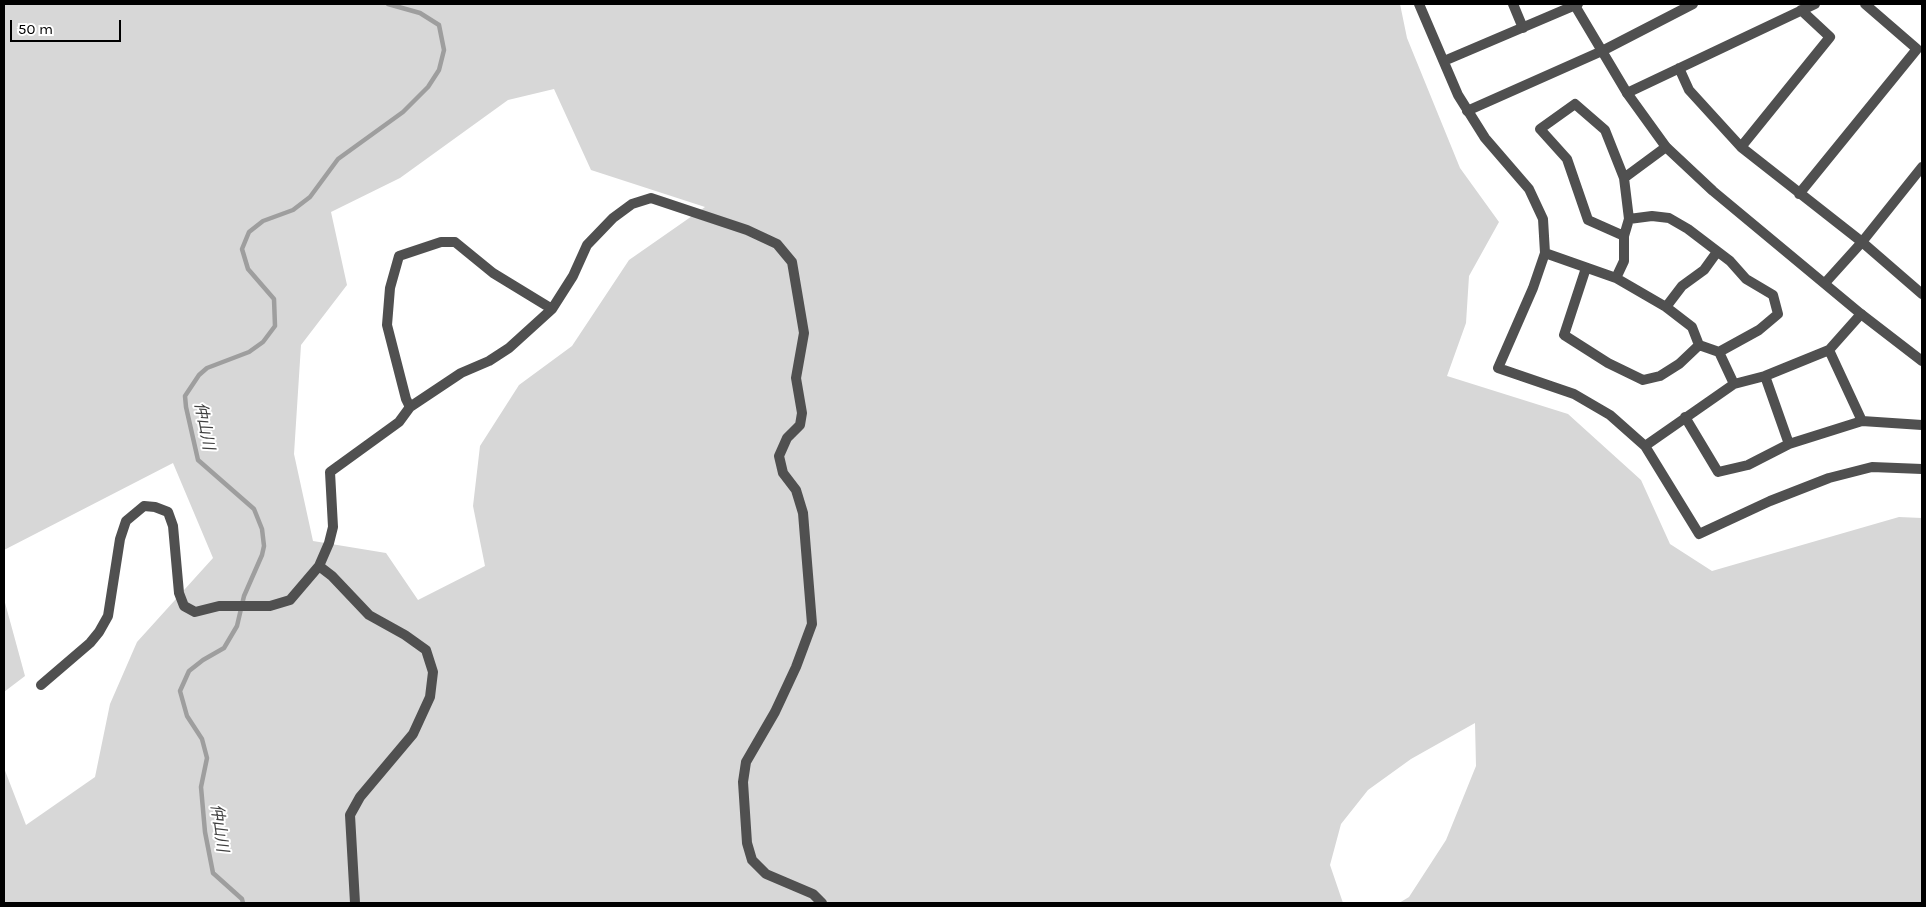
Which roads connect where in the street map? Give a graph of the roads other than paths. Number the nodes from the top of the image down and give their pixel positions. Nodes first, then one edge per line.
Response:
1 (1420, 4) edge
2 (1513, 4) edge
3 (1576, 4) edge
4 (1693, 4) edge
5 (1816, 4) edge
6 (1865, 4) edge
7 (1800, 10) junction
8 (1522, 28) junction
9 (1602, 51) junction
10 (1444, 61) junction
11 (1679, 68) junction
12 (1627, 93) junction
13 (1467, 111) junction
14 (1666, 147) junction
15 (1741, 148) junction
16 (1922, 166) edge
17 (1624, 178) junction
18 (1798, 194) junction
19 (1630, 219) junction
20 (1624, 236) junction
21 (1862, 242) junction
22 (1717, 252) junction
23 (1545, 253) junction
24 (1586, 268) junction
25 (1616, 278) junction
26 (1825, 283) junction
27 (1921, 290) edge
28 (1666, 307) junction
29 (552, 309) junction
30 (1861, 314) junction
31 (1699, 345) junction
32 (1829, 350) junction
33 (1719, 352) junction
34 (1922, 360) edge
35 (1765, 376) junction
36 (1734, 384) junction
37 (410, 407) junction
38 (1685, 417) junction
39 (1862, 421) junction
40 (1922, 425) edge
41 (1789, 444) junction
42 (1645, 446) junction
43 (1922, 469) edge
44 (319, 566) junction
45 (41, 685) dead end
46 (355, 903) edge
47 (822, 903) edge

1 - 10 street
2 - 8 street
3 - 8 street
3 - 9 street
4 - 9 street
5 - 7 street
6 - 18 street
7 - 11 street
7 - 15 street
8 - 10 street
9 - 12 street
9 - 13 street
10 - 13 street
11 - 12 street
11 - 15 street
12 - 14 street
13 - 23 street
14 - 17 street
14 - 26 street
15 - 18 street
16 - 21 street
17 - 19 street
17 - 20 street
18 - 21 street
19 - 20 street
19 - 22 street
20 - 25 street
21 - 26 street
21 - 27 street
22 - 28 street
22 - 33 street
23 - 24 street
23 - 42 street
24 - 25 street
24 - 31 street
25 - 28 street
26 - 30 street
28 - 31 street
29 - 37 street
29 - 37 street
29 - 47 street
30 - 32 street
30 - 34 street
31 - 33 street
32 - 35 street
32 - 39 street
33 - 36 street
35 - 36 street
35 - 41 street
36 - 38 street
37 - 44 street
38 - 41 street
38 - 42 street
39 - 40 street
39 - 41 street
42 - 43 street
44 - 45 street
44 - 46 street

